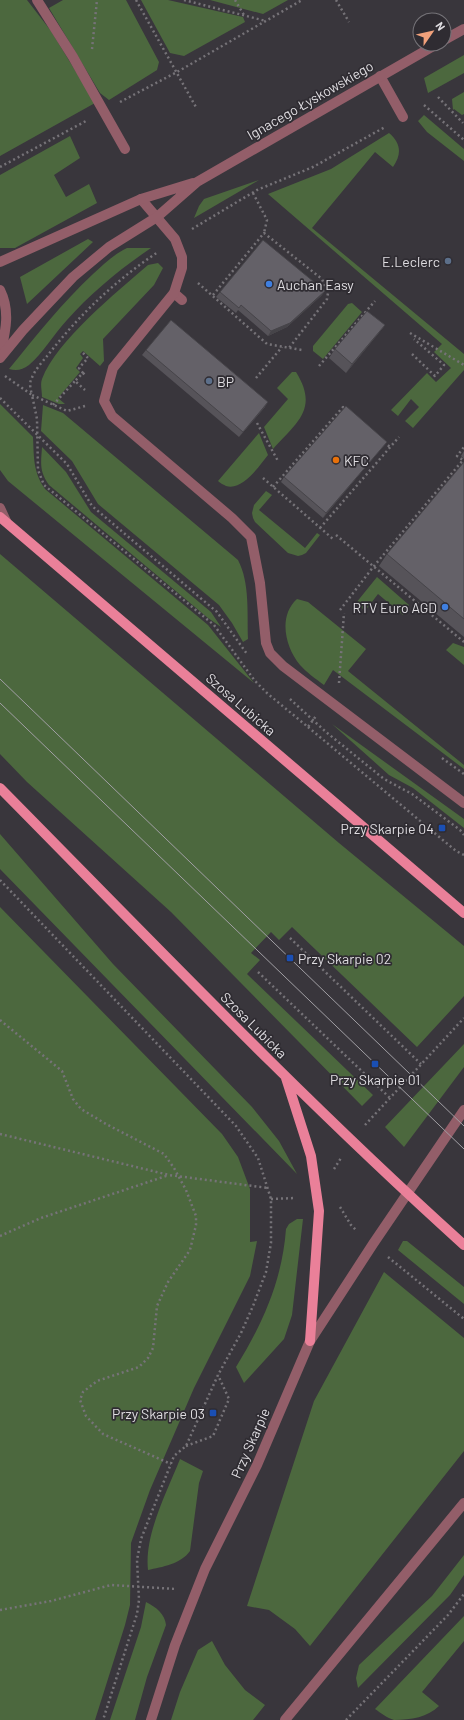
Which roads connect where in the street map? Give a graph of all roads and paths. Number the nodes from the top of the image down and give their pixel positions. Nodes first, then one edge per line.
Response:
1 (37, 0) edge
2 (97, 0) edge
3 (136, 0) edge
4 (184, 0) edge
5 (235, 0) edge
6 (302, 0) edge
7 (336, 0) edge
8 (244, 16) junction
9 (266, 21) junction
10 (349, 22) dead end
11 (464, 29) edge
12 (452, 36) edge
13 (423, 52) edge
14 (177, 72) junction
15 (380, 76) junction
16 (88, 83) junction
17 (438, 97) dead end
18 (424, 105) dead end
19 (196, 108) dead end
20 (103, 112) junction
21 (403, 117) joint
22 (463, 123) dead end
23 (464, 140) edge
24 (125, 149) dead end
25 (0, 167) edge
26 (197, 182) junction
27 (253, 193) junction
28 (141, 199) junction
29 (157, 217) junction
30 (264, 233) junction
31 (175, 240) junction
32 (0, 262) edge
33 (198, 282) dead end
34 (0, 290) edge
35 (213, 295) junction
36 (375, 301) dead end
37 (410, 333) dead end
38 (414, 339) dead end
39 (282, 346) junction
40 (289, 348) junction
41 (302, 350) dead end
42 (83, 353) dead end
43 (412, 354) dead end
44 (0, 357) edge
45 (464, 365) edge
46 (319, 366) dead end
47 (83, 373) junction
48 (5, 376) dead end
49 (86, 376) dead end
50 (256, 378) dead end
51 (75, 381) junction
52 (32, 395) junction
53 (0, 398) edge
54 (101, 401) junction
55 (53, 405) junction
56 (349, 412) edge
57 (257, 423) edge
58 (38, 436) junction
59 (378, 437) edge
60 (399, 437) dead end
61 (464, 446) edge
62 (390, 447) junction
63 (278, 461) dead end
64 (263, 478) dead end
65 (273, 487) junction
66 (0, 508) edge
67 (3, 519) edge
68 (320, 528) junction
69 (336, 535) dead end
70 (333, 539) dead end
71 (374, 566) junction
72 (340, 610) dead end
73 (344, 613) dead end
74 (464, 642) edge
75 (248, 657) dead end
76 (285, 695) dead end
77 (328, 701) junction
78 (313, 720) junction
79 (308, 727) junction
80 (439, 756) dead end
81 (464, 774) edge
82 (0, 788) edge
83 (464, 803) edge
84 (464, 835) edge
85 (464, 855) edge
86 (0, 880) edge
87 (464, 912) edge
88 (290, 938) dead end
89 (258, 972) dead end
90 (464, 1018) edge
91 (0, 1020) edge
92 (421, 1064) junction
93 (286, 1077) junction
94 (390, 1098) junction
95 (464, 1110) edge
96 (371, 1118) dead end
97 (0, 1134) edge
98 (169, 1175) junction
99 (179, 1176) junction
100 (268, 1188) junction
101 (406, 1193) junction
102 (299, 1198) dead end
103 (271, 1199) junction
104 (0, 1236) edge
105 (464, 1245) edge
106 (389, 1258) dead end
107 (464, 1320) edge
108 (310, 1341) junction
109 (218, 1375) junction
110 (186, 1446) junction
111 (171, 1464) junction
112 (464, 1504) edge
113 (139, 1586) junction
114 (197, 1590) junction
115 (464, 1594) edge
116 (0, 1610) edge
117 (103, 1720) edge
118 (151, 1720) edge
119 (285, 1720) edge
120 (346, 1720) edge

1 - 16 street
2 - 16 path
3 - 14 path
4 - 8 path
5 - 8 path
6 - 9 path
7 - 10 path
8 - 9 path
9 - 14 path
11 - 12 street
13 - 15 street, Ignacego Łyskowskiego
14 - 19 path
14 - 20 path
15 - 21 street
15 - 26 street, Ignacego Łyskowskiego
16 - 20 street
17 - 22 path
18 - 23 path
20 - 24 street
20 - 25 path
21 - 27 path
26 - 28 street, Ignacego Łyskowskiego
26 - 29 street, Ignacego Łyskowskiego
27 - 30 path
27 - 31 path
28 - 29 street
28 - 32 street, Ignacego Łyskowskiego
29 - 31 street
29 - 44 street, Ignacego Łyskowskiego
30 - 35 path
30 - 40 path
31 - 52 path
31 - 54 street
33 - 35 path
34 - 44 street
35 - 39 path
36 - 46 path
37 - 45 path
38 - 43 path
39 - 40 path
39 - 50 path
40 - 41 path
42 - 47 path
47 - 49 path
47 - 51 path
48 - 52 path
51 - 54 path
51 - 55 path
52 - 55 path
52 - 58 path
53 - 58 path
54 - 55 path
54 - 77 street
56 - 65 path
57 - 63 path
58 - 75 path
58 - 79 path
59 - 62 path
60 - 62 path
61 - 71 path
62 - 68 path
64 - 65 path
65 - 68 path
66 - 67 street
67 - 87 main road, Szosa Lubicka
68 - 70 path
69 - 71 path
71 - 72 path
71 - 74 path
73 - 77 path
76 - 78 path
77 - 78 path
77 - 83 street
78 - 79 path
78 - 84 path
79 - 85 path
80 - 81 path
82 - 93 main road, Szosa Lubicka
86 - 100 path
88 - 92 path
89 - 94 path
90 - 92 path
91 - 99 path
92 - 94 path
93 - 101 main road, Szosa Lubicka
93 - 108 main road
94 - 96 path
95 - 101 street, Przy Skarpie
97 - 98 path
98 - 99 path
98 - 104 path
99 - 100 path
99 - 111 path
100 - 103 path
101 - 105 main road, Szosa Lubicka
101 - 108 street, Przy Skarpie
102 - 103 path
103 - 109 path
106 - 107 path
108 - 114 street, Przy Skarpie
109 - 110 path
109 - 110 path
110 - 111 path
111 - 113 path
112 - 119 street
113 - 114 path
113 - 116 path
113 - 117 path
114 - 118 street, Przy Skarpie
115 - 120 path

